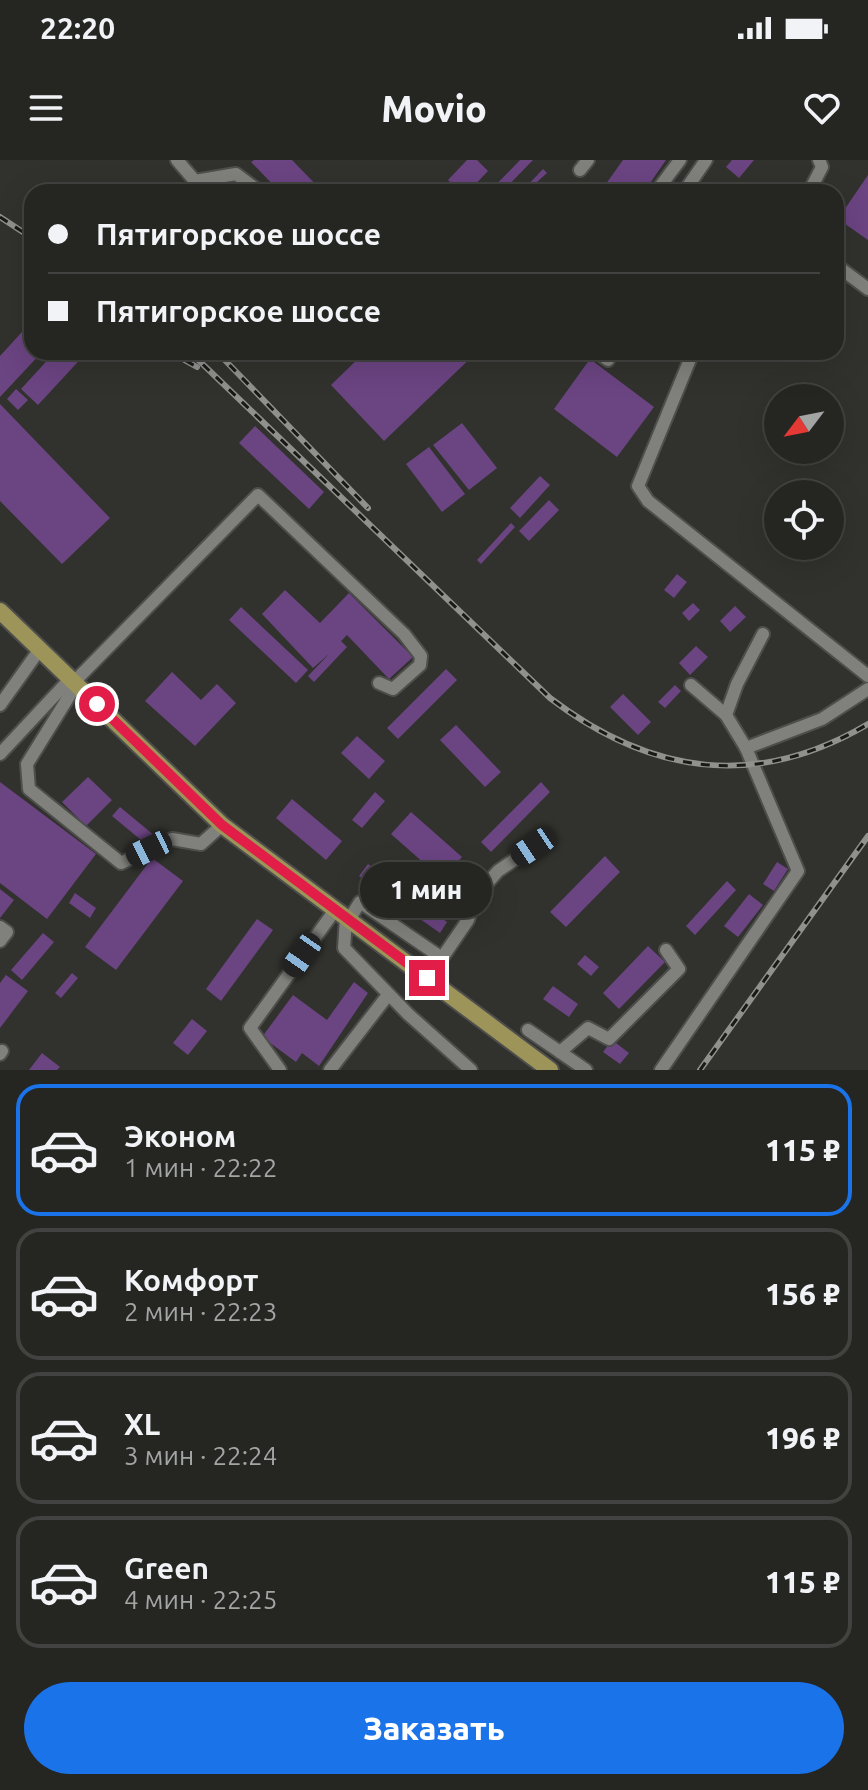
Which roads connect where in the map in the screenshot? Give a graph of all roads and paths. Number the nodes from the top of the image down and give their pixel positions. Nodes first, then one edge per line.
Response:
1 (177, 160) edge
2 (680, 160) edge
3 (706, 160) edge
4 (819, 160) edge
5 (249, 184) edge
6 (662, 184) edge
7 (690, 184) edge
8 (815, 184) edge
9 (844, 271) edge
10 (868, 289) edge
11 (690, 360) edge
12 (0, 611) edge
13 (763, 634) dead end
14 (40, 649) junction
15 (868, 676) edge
16 (73, 682) junction
17 (379, 683) dead end
18 (691, 685) dead end
19 (868, 689) edge
20 (0, 705) edge
21 (726, 715) junction
22 (746, 748) junction
23 (0, 754) edge
24 (222, 825) junction
25 (533, 847) dead end
26 (343, 916) junction
27 (0, 927) edge
28 (0, 941) edge
29 (666, 950) dead end
30 (388, 995) junction
31 (528, 1030) dead end
32 (560, 1052) junction
33 (280, 1070) edge
34 (330, 1070) edge
35 (471, 1070) edge
36 (550, 1070) edge
37 (586, 1070) edge
38 (661, 1070) edge

1 - 5 lane
2 - 6 lane
3 - 7 lane
4 - 8 lane
9 - 10 lane
11 - 15 lane
12 - 14 main road
13 - 21 lane
14 - 16 main road
14 - 20 lane
16 - 17 lane
16 - 23 lane
16 - 24 main road
16 - 24 lane
18 - 21 lane
19 - 22 lane
21 - 22 lane
22 - 38 lane
24 - 26 main road
25 - 26 lane
26 - 30 lane
26 - 33 lane
26 - 36 main road
27 - 28 lane
29 - 32 lane
30 - 34 lane
30 - 35 lane
31 - 32 lane
32 - 37 lane

